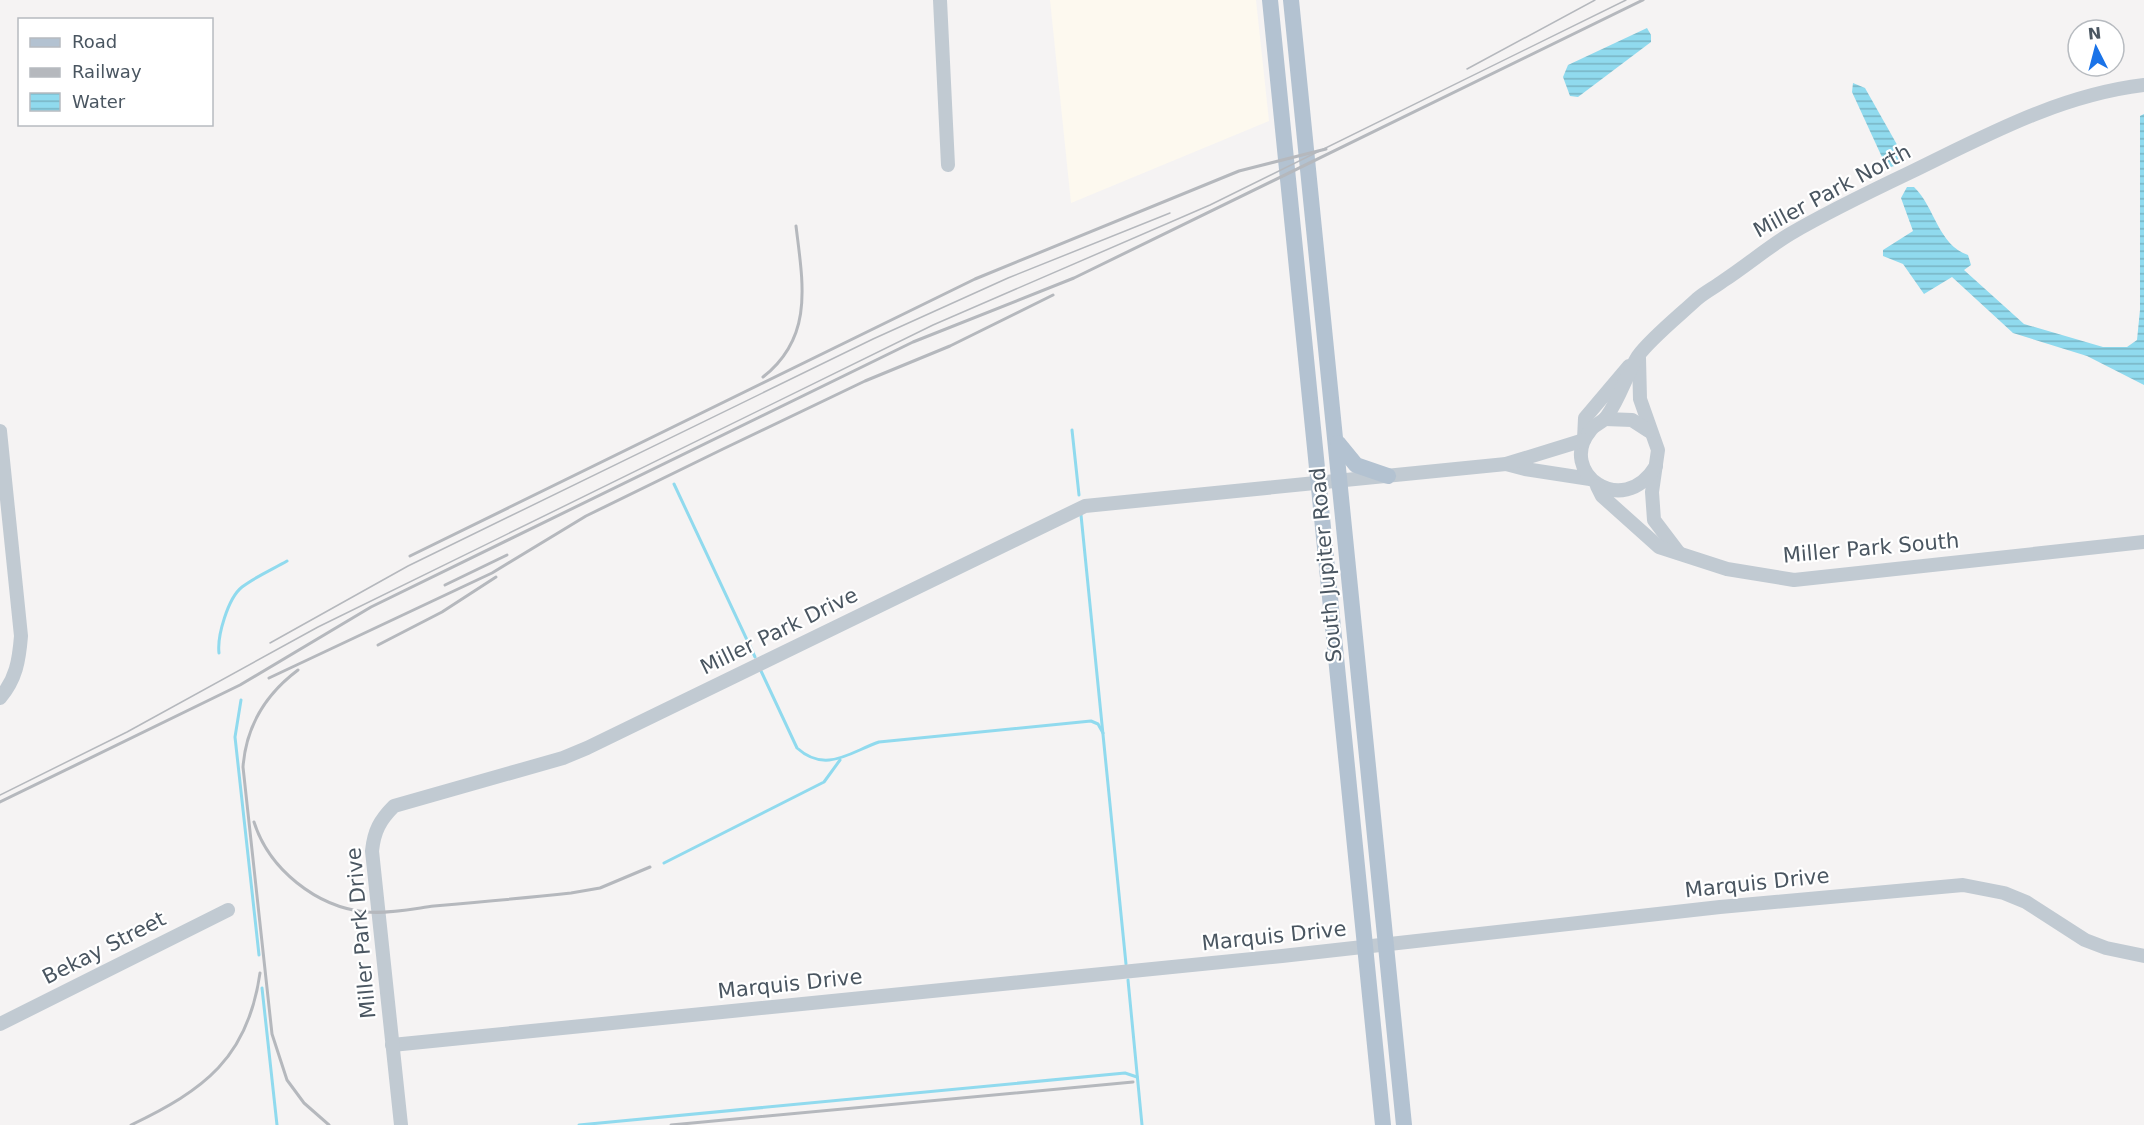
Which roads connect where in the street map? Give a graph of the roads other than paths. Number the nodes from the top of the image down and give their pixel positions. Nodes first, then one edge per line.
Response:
1 (940, 0) edge
2 (1270, 0) edge
3 (1291, 0) edge
4 (1293, 22) junction
5 (1273, 25) junction
6 (2144, 85) edge
7 (948, 165) dead end
8 (1321, 295) junction
9 (1301, 297) junction
10 (1638, 356) junction
11 (1605, 419) junction
12 (0, 431) edge
13 (1653, 435) junction
14 (1584, 440) junction
15 (1337, 442) junction
16 (1506, 464) junction
17 (1656, 466) junction
18 (1388, 476) junction
19 (1341, 481) junction
20 (1593, 482) junction
21 (1320, 483) junction
22 (2144, 542) edge
23 (1681, 555) junction
24 (0, 698) edge
25 (1363, 712) junction
26 (1344, 714) junction
27 (228, 910) dead end
28 (1386, 945) junction
29 (1366, 947) junction
30 (2144, 956) edge
31 (0, 1024) edge
32 (392, 1045) junction
33 (401, 1125) edge
34 (1383, 1125) edge
35 (1404, 1125) edge

1 - 7 street
2 - 5 main road, South Jupiter Road
3 - 4 main road, South Jupiter Road
4 - 5 main road
4 - 8 main road, South Jupiter Road
5 - 9 main road, South Jupiter Road
6 - 10 street, Miller Park North
8 - 9 main road
8 - 15 main road, South Jupiter Road
9 - 21 main road, South Jupiter Road
10 - 11 street, Miller Park North
10 - 13 street
10 - 14 street
11 - 13 street
11 - 14 street, Miller Park North
12 - 24 street
13 - 17 street
14 - 16 street, Miller Park North
14 - 20 street
15 - 18 main road
15 - 19 main road, South Jupiter Road
16 - 18 street, Miller Park Drive
16 - 20 street
17 - 20 street
17 - 23 street
18 - 19 street, Miller Park Drive
19 - 21 street, Miller Park Drive
19 - 25 main road, South Jupiter Road
20 - 23 street, Miller Park South
21 - 26 main road, South Jupiter Road
21 - 32 street, Miller Park Drive
22 - 23 street, Miller Park South
25 - 26 main road
25 - 28 main road, South Jupiter Road
26 - 29 main road, South Jupiter Road
27 - 31 street, Bekay Street
28 - 29 street, Marquis Drive
28 - 30 street, Marquis Drive
28 - 35 main road, South Jupiter Road
29 - 32 street, Marquis Drive
29 - 34 main road, South Jupiter Road
32 - 33 street, Miller Park Drive

